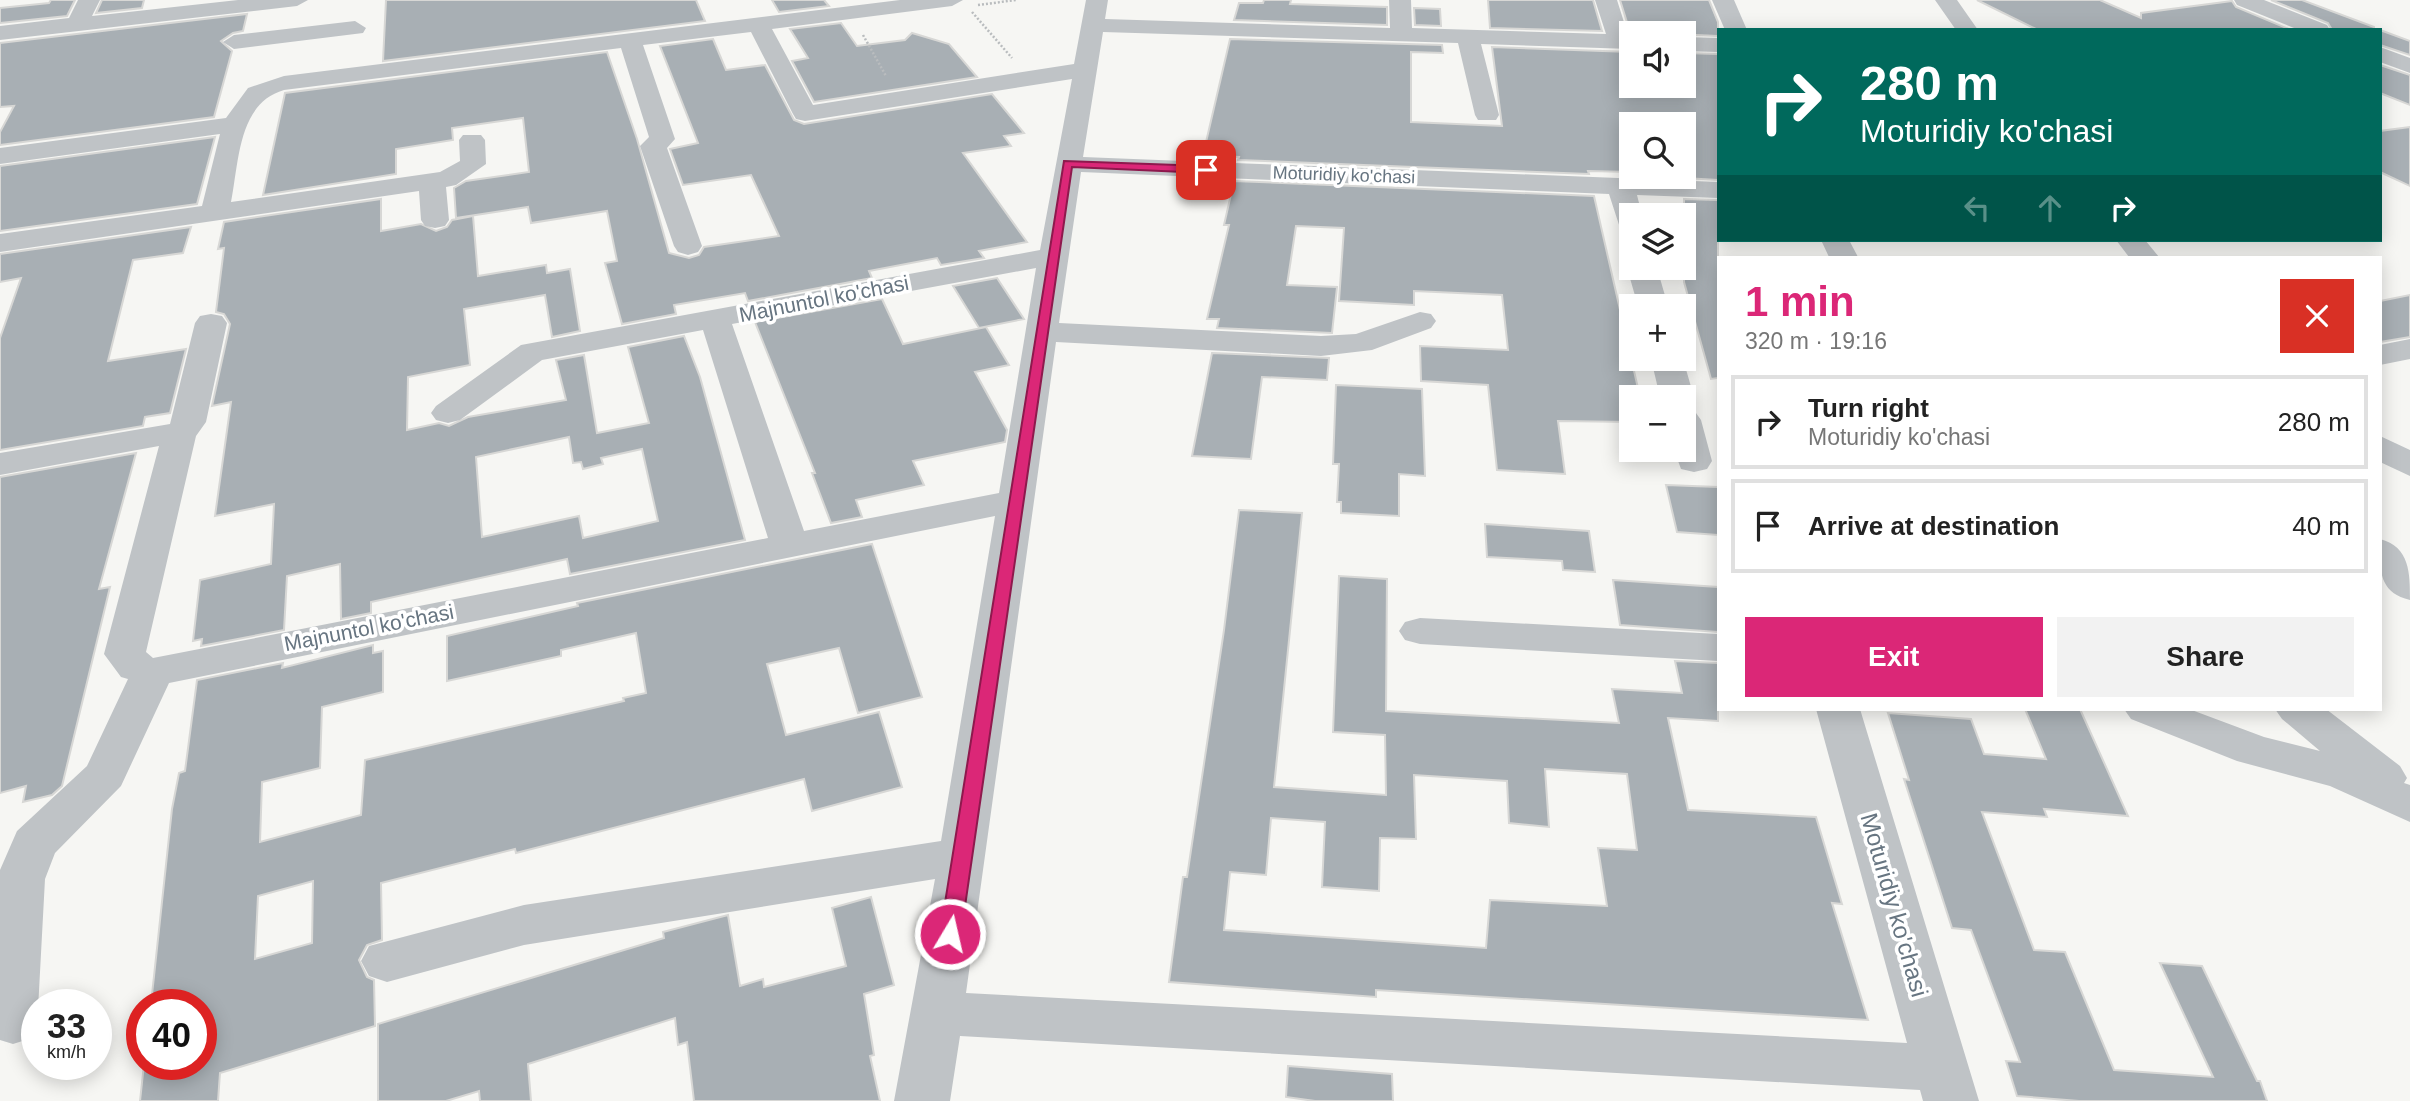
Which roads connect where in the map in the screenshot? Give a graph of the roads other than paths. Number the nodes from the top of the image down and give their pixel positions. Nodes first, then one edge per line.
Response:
1 (89, 0) edge
2 (297, 0) edge
3 (1400, 0) edge
4 (1606, 0) edge
5 (1723, 0) edge
6 (1945, 0) edge
7 (2245, 0) edge
8 (961, 5) edge
9 (1094, 13) edge
10 (77, 24) junction
11 (758, 24) junction
12 (1735, 28) edge
13 (1966, 28) edge
14 (2314, 28) edge
15 (1619, 29) edge
16 (0, 33) edge
17 (1401, 34) junction
18 (1468, 37) junction
19 (630, 40) junction
20 (234, 42) dead end
21 (1619, 42) edge
22 (1696, 44) edge
23 (1717, 45) edge
24 (2410, 48) edge
25 (2382, 53) edge
26 (2382, 54) edge
27 (2410, 66) edge
28 (1083, 70) junction
29 (351, 74) junction
30 (1487, 115) dead end
31 (236, 124) junction
32 (472, 140) dead end
33 (0, 156) edge
34 (1068, 164) junction
35 (440, 180) junction
36 (1619, 187) edge
37 (1686, 189) edge
38 (1717, 190) edge
39 (215, 210) junction
40 (435, 220) dead end
41 (2132, 242) edge
42 (0, 243) edge
43 (688, 246) dead end
44 (1053, 256) junction
45 (2143, 256) edge
46 (715, 319) junction
47 (1420, 321) dead end
48 (211, 323) dead end
49 (1043, 331) junction
50 (2410, 349) edge
51 (2382, 355) edge
52 (448, 413) dead end
53 (179, 436) junction
54 (2382, 448) edge
55 (0, 464) edge
56 (2410, 466) edge
57 (1018, 499) junction
58 (789, 544) junction
59 (2382, 553) edge
60 (2410, 588) edge
61 (1420, 631) dead end
62 (1717, 648) edge
63 (153, 672) junction
64 (1839, 711) edge
65 (2151, 711) edge
66 (2300, 711) edge
67 (2410, 799) edge
68 (2410, 805) edge
69 (963, 856) junction
70 (387, 961) dead end
71 (937, 1013) junction
72 (13, 1022) dead end
73 (1946, 1084) edge
74 (922, 1101) edge

1 - 10 street
2 - 10 street
3 - 17 street
4 - 15 street
5 - 12 street
6 - 13 street
7 - 14 street
8 - 11 street
9 - 17 street
9 - 28 street
10 - 16 street
11 - 19 street
11 - 28 street
17 - 18 street
18 - 21 street
18 - 30 street
19 - 29 street
19 - 43 street
20 - 29 street
22 - 23 street
24 - 25 street
26 - 27 street
28 - 34 street
29 - 31 street
31 - 33 street
31 - 39 street
32 - 35 street
34 - 36 street, Moturidiy ko'chasi
34 - 44 street
35 - 39 street
35 - 40 street
37 - 38 street, Moturidiy ko'chasi
39 - 42 street
41 - 45 street
44 - 46 street, Majnuntol ko'chasi
44 - 49 street
46 - 52 street, Majnuntol ko'chasi
46 - 58 street
47 - 49 street
48 - 53 street
49 - 57 street
50 - 51 street
53 - 55 street
53 - 63 street
54 - 56 street
57 - 58 street, Majnuntol ko'chasi
57 - 69 street
58 - 63 street, Majnuntol ko'chasi
59 - 60 street
61 - 62 street
63 - 72 street
64 - 73 street, Moturidiy ko'chasi
65 - 68 street
66 - 67 street
69 - 70 street
69 - 71 street
71 - 73 street
71 - 74 street

